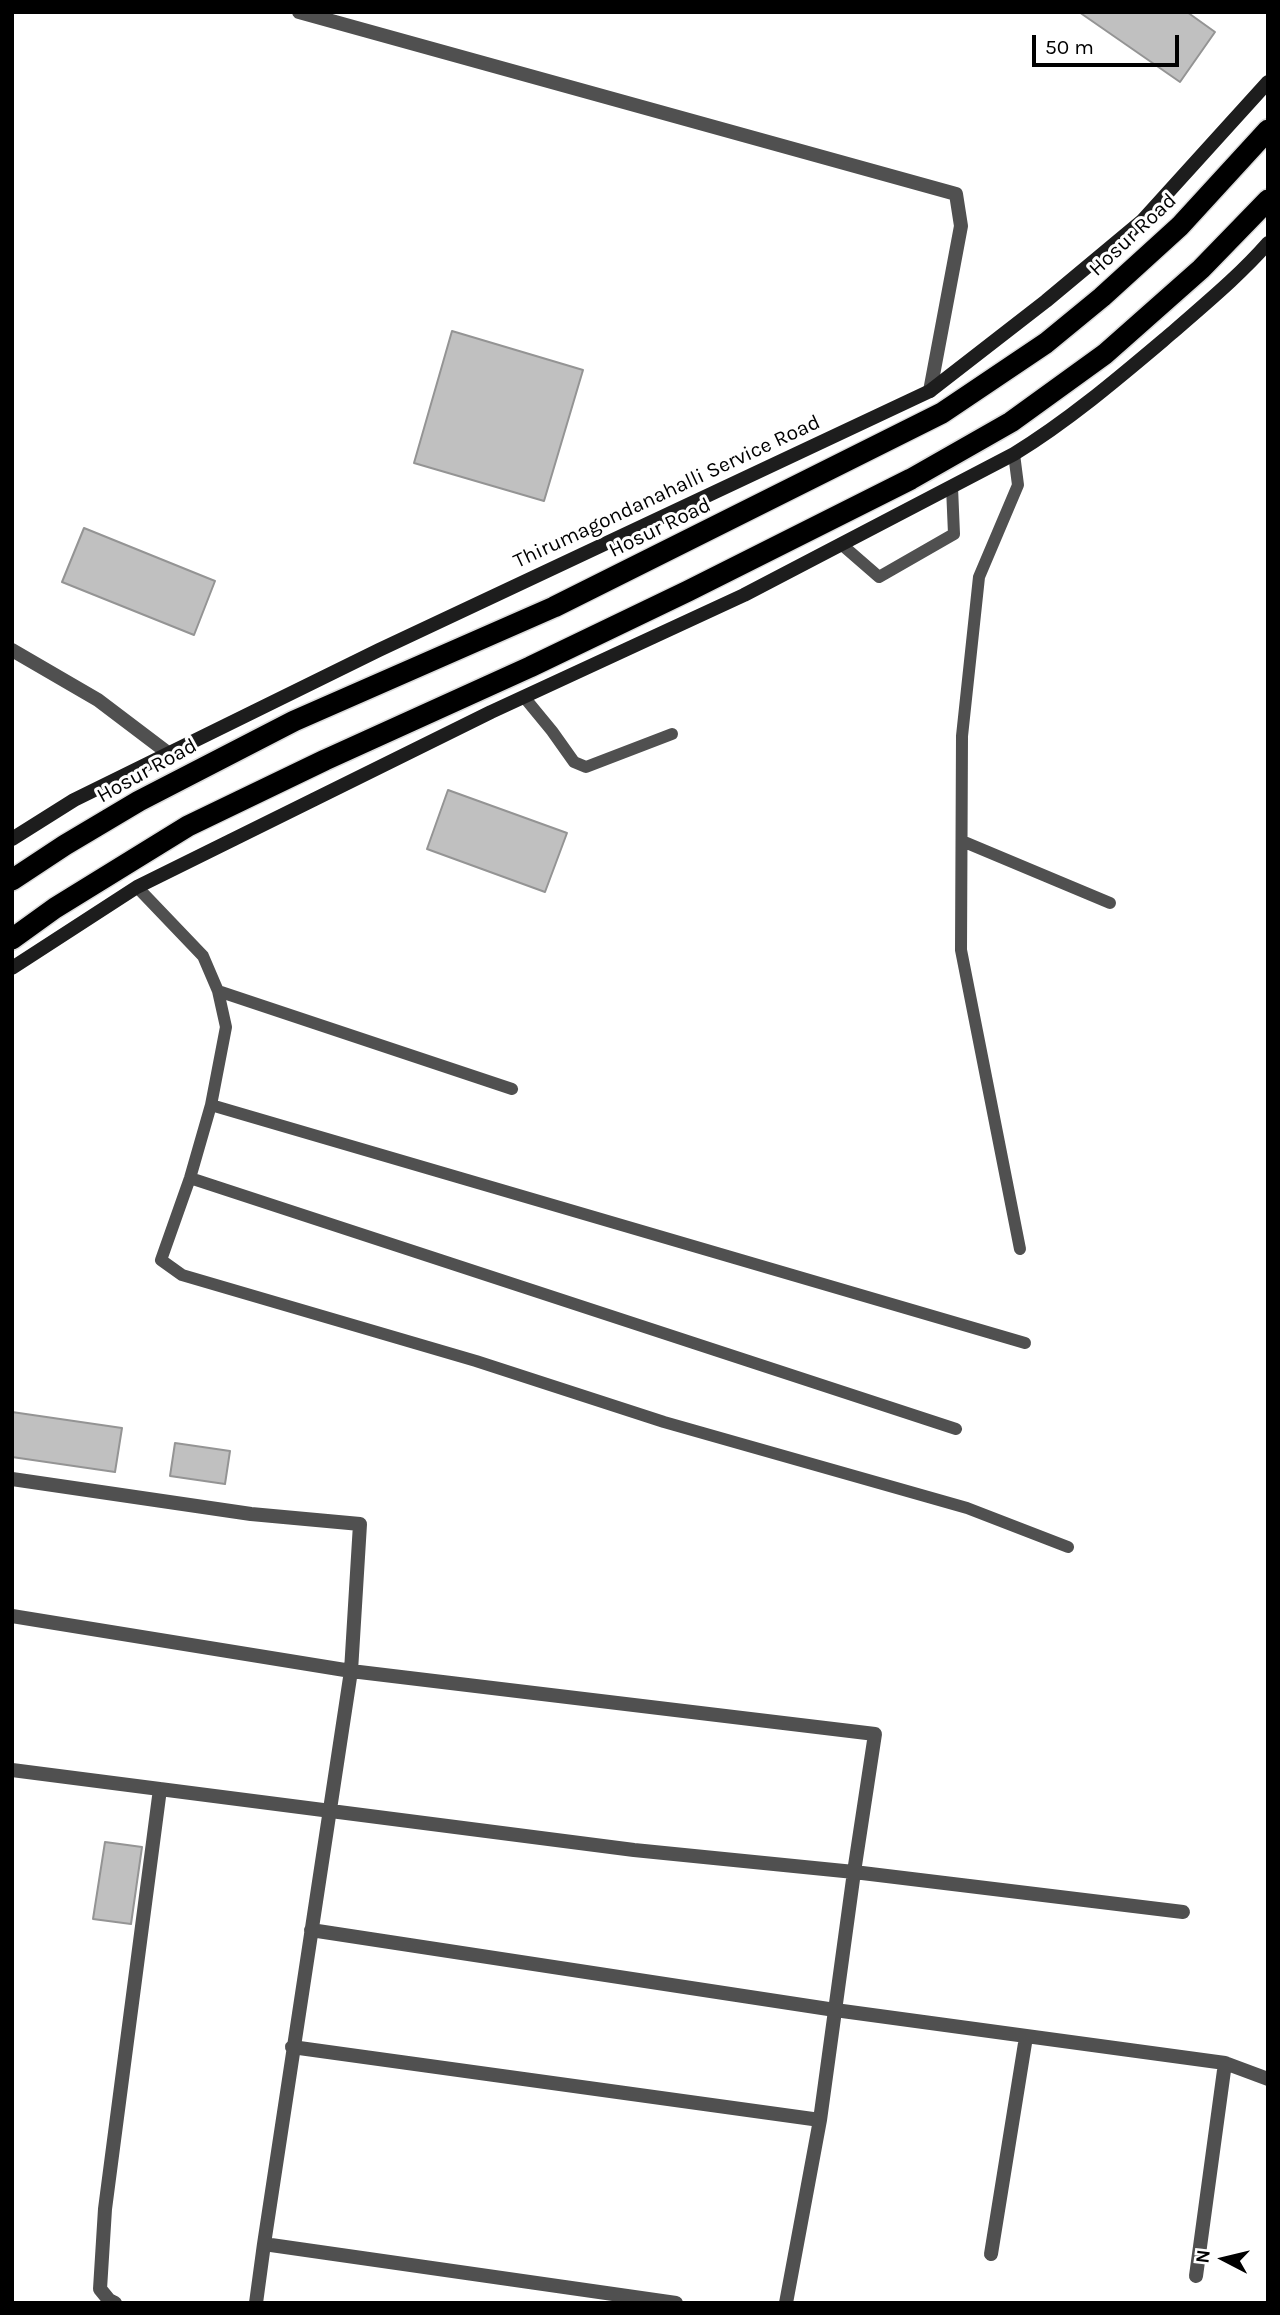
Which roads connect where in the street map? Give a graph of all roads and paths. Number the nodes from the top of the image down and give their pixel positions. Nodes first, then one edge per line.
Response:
1 (299, 12) edge
2 (1268, 82) edge
3 (1268, 130) edge
4 (1268, 200) edge
5 (1268, 243) edge
6 (930, 391) junction
7 (1014, 454) junction
8 (952, 486) junction
9 (841, 544) junction
10 (12, 650) edge
11 (524, 697) junction
12 (672, 734) dead end
13 (168, 753) junction
14 (12, 839) edge
15 (962, 841) junction
16 (12, 880) edge
17 (137, 887) junction
18 (1110, 902) dead end
19 (12, 939) edge
20 (12, 968) edge
21 (218, 991) junction
22 (512, 1089) dead end
23 (211, 1105) junction
24 (190, 1178) junction
25 (1020, 1249) dead end
26 (1025, 1343) dead end
27 (957, 1429) dead end
28 (12, 1479) edge
29 (1068, 1547) dead end
30 (12, 1616) edge
31 (351, 1671) junction
32 (12, 1770) edge
33 (160, 1789) junction
34 (331, 1811) junction
35 (854, 1872) junction
36 (1183, 1912) dead end
37 (311, 1930) junction
38 (835, 2010) junction
39 (1026, 2037) junction
40 (292, 2048) junction
41 (1225, 2063) junction
42 (1268, 2080) edge
43 (820, 2120) junction
44 (264, 2244) junction
45 (991, 2254) dead end
46 (1196, 2276) dead end
47 (115, 2303) edge
48 (256, 2303) edge
49 (677, 2303) edge
50 (786, 2303) edge

1 - 6 street
2 - 6 street, Thirumagondanahalli Service Road
3 - 16 highway, Hosur Road
4 - 19 highway
5 - 7 street
6 - 13 street, Thirumagondanahalli Service Road
7 - 8 street
7 - 15 lane
8 - 9 street
8 - 9 lane
9 - 11 street
10 - 13 street
11 - 12 lane
11 - 17 street
13 - 14 street, Thirumagondanahalli Service Road
15 - 18 lane
15 - 25 lane
17 - 20 street
17 - 21 lane
21 - 22 lane
21 - 23 lane
23 - 24 lane
23 - 26 lane
24 - 27 lane
24 - 29 lane
28 - 31 street
30 - 31 street
31 - 34 street
31 - 35 street
32 - 33 street
33 - 34 street
33 - 47 street
34 - 35 street
34 - 37 street
35 - 36 street
35 - 38 street
37 - 38 street
37 - 40 street
38 - 39 street
38 - 43 street
39 - 41 street
39 - 45 street
40 - 43 street
40 - 44 street
41 - 42 street
41 - 46 street
43 - 50 street
44 - 48 street
44 - 49 street

